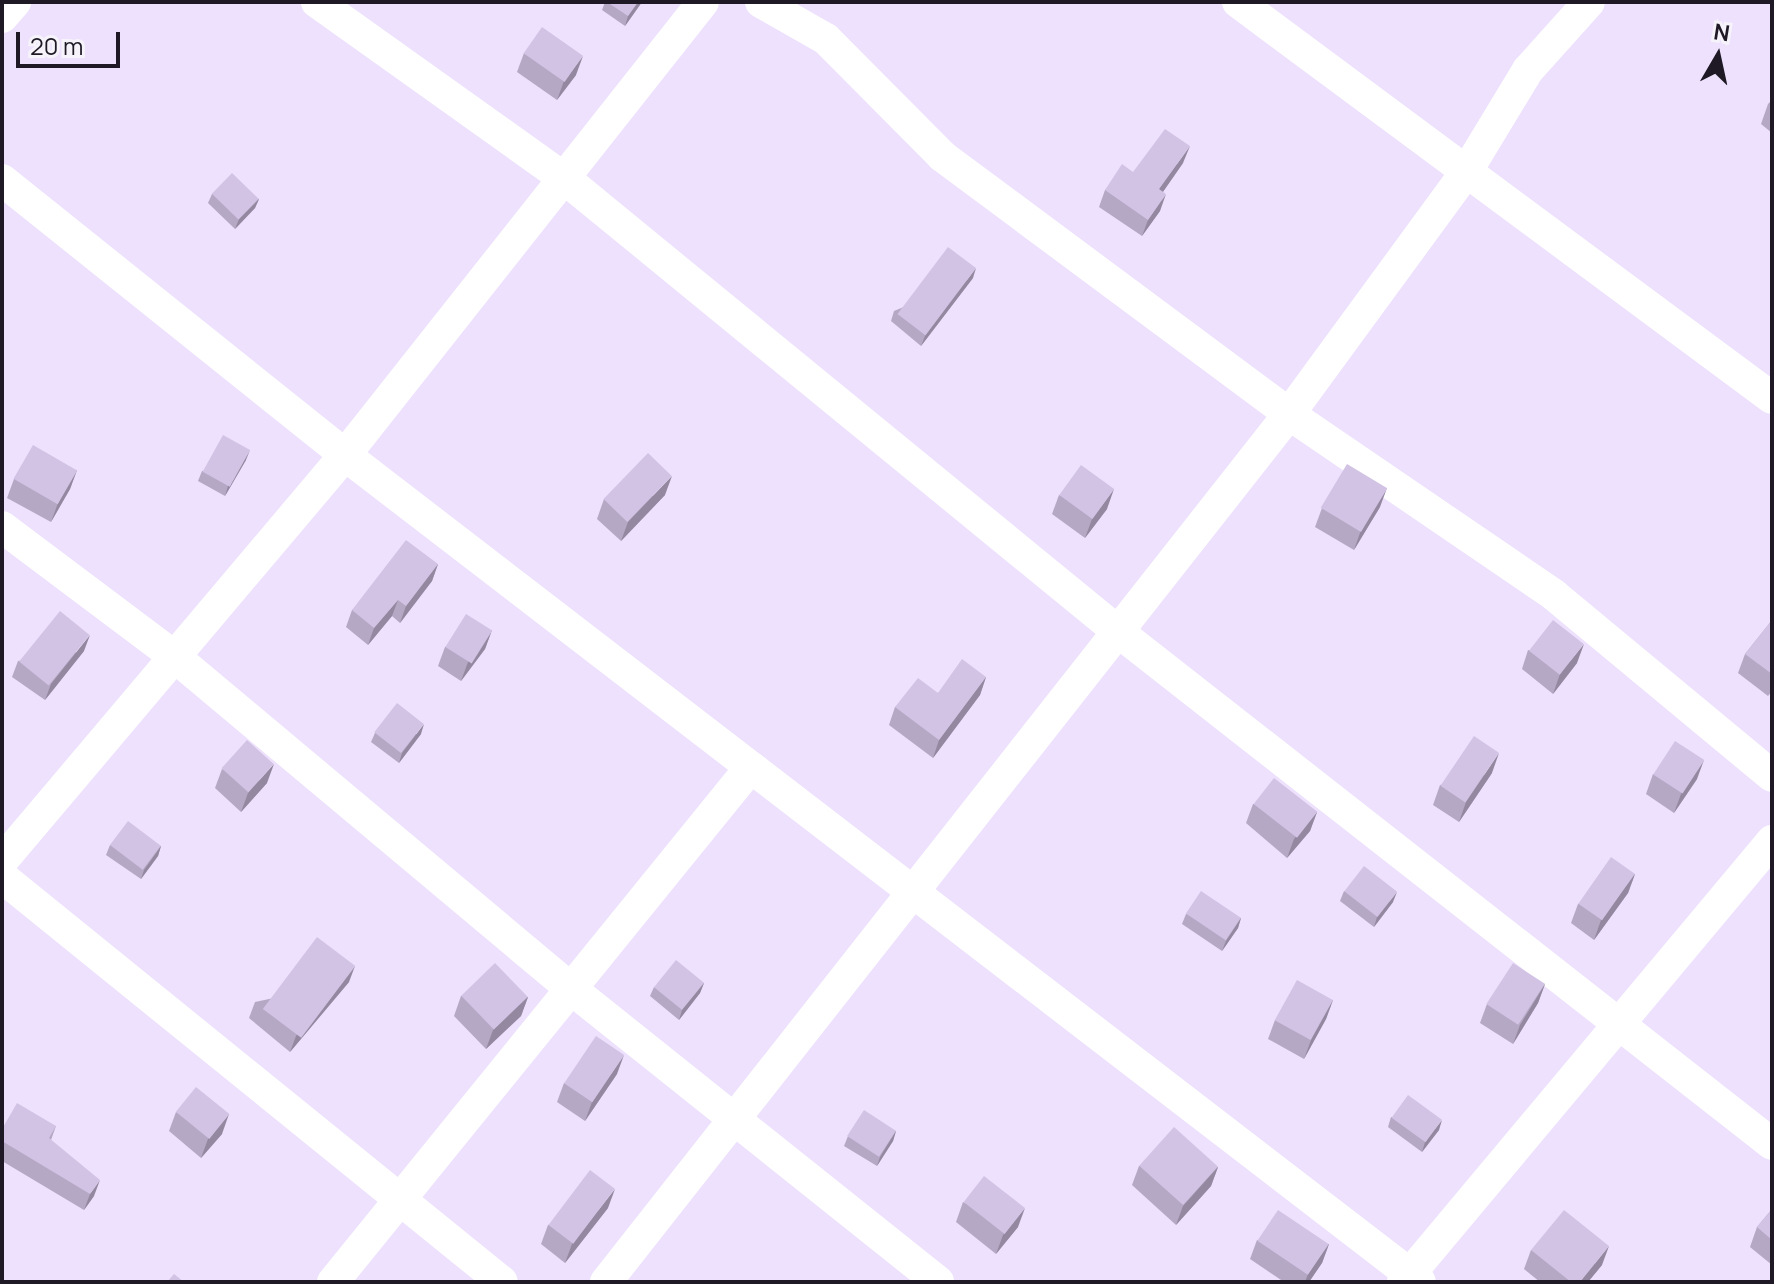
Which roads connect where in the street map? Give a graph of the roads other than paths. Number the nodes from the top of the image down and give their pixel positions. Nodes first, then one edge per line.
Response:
1 (15, 2) edge
2 (317, 2) edge
3 (703, 2) edge
4 (761, 2) edge
5 (1238, 2) edge
6 (1589, 2) edge
7 (2, 17) edge
8 (1468, 169) junction
9 (564, 178) junction
10 (2, 180) edge
11 (1772, 398) edge
12 (1289, 414) junction
13 (345, 455) junction
14 (2, 527) edge
15 (1116, 630) junction
16 (175, 657) junction
17 (751, 767) junction
18 (1772, 776) edge
19 (1772, 841) edge
20 (2, 861) edge
21 (2, 877) edge
22 (913, 891) junction
23 (570, 988) junction
24 (1618, 1025) junction
25 (733, 1121) junction
26 (1772, 1144) edge
27 (403, 1202) junction
28 (1411, 1279) edge
29 (333, 1282) edge
30 (502, 1282) edge
31 (606, 1282) edge
32 (938, 1282) edge

1 - 7 street
2 - 9 street
3 - 9 street
4 - 12 street
5 - 8 street
6 - 8 street
8 - 11 street
8 - 12 street
9 - 13 street
9 - 15 street
10 - 13 street
12 - 15 street
12 - 18 street
13 - 16 street
13 - 17 street
14 - 16 street
15 - 22 street
15 - 24 street
16 - 20 street
16 - 23 street
17 - 22 street
17 - 23 street
19 - 24 street
21 - 27 street
22 - 25 street
22 - 28 street
23 - 25 street
23 - 27 street
24 - 26 street
24 - 28 street
25 - 31 street
25 - 32 street
27 - 29 street
27 - 30 street

